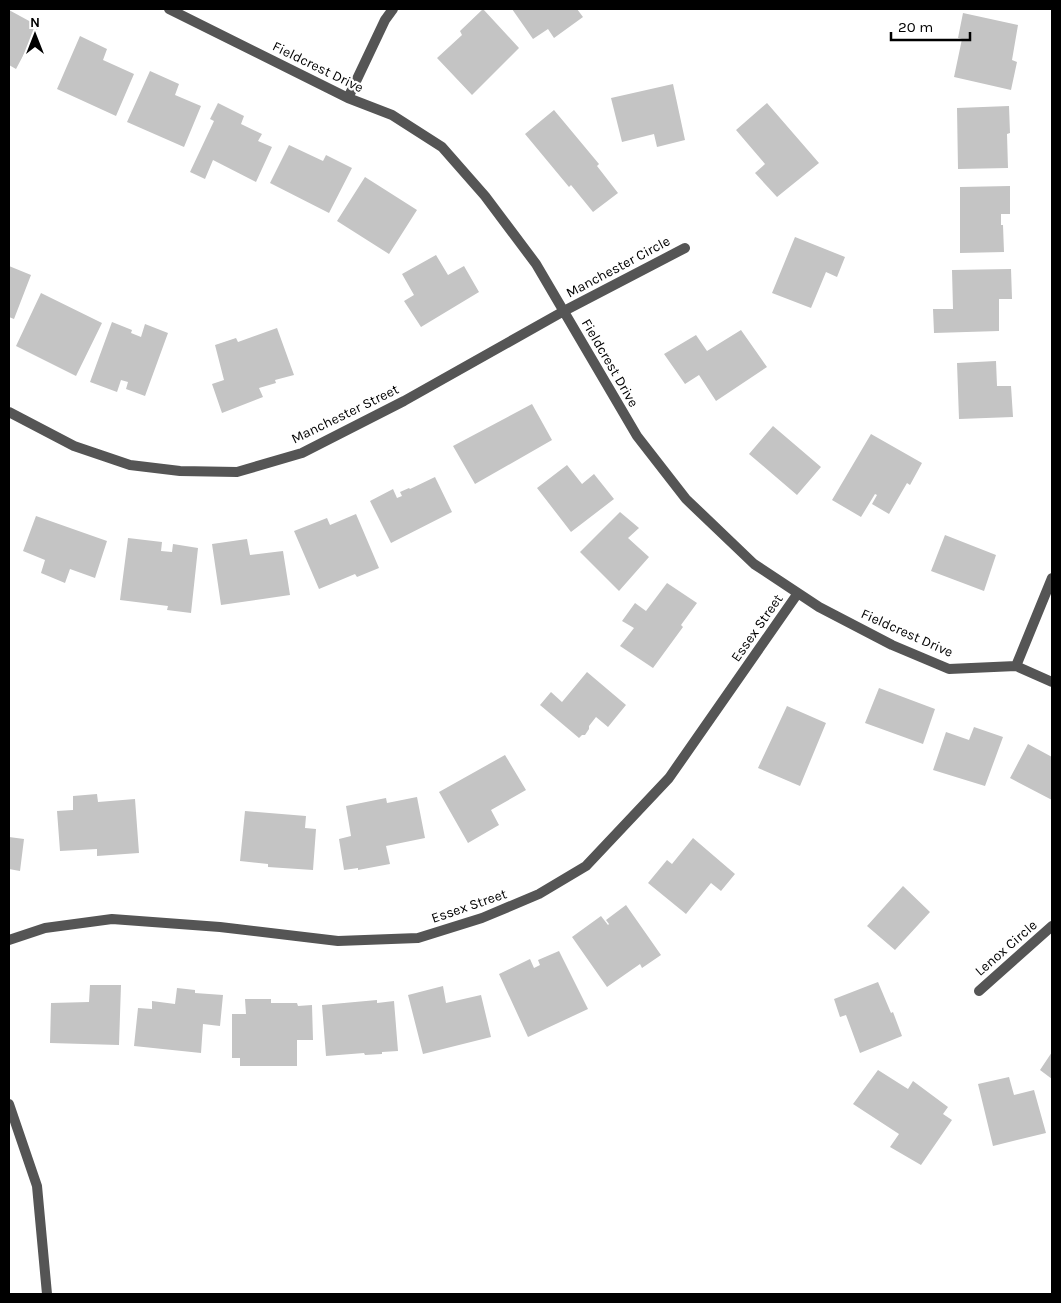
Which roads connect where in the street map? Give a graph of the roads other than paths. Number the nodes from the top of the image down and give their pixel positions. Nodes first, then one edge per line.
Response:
1 (169, 9) edge
2 (392, 9) edge
3 (348, 98) junction
4 (685, 248) dead end
5 (564, 311) junction
6 (9, 412) edge
7 (1052, 578) edge
8 (798, 593) junction
9 (1016, 666) junction
10 (1052, 682) edge
11 (1052, 926) edge
12 (9, 940) edge
13 (979, 991) dead end
14 (9, 1104) edge
15 (47, 1294) edge

1 - 3 street, Fieldcrest Drive
2 - 3 street
3 - 5 street, Fieldcrest Drive
4 - 5 street, Manchester Circle
5 - 6 street, Manchester Street
5 - 8 street, Fieldcrest Drive
7 - 9 street
8 - 9 street, Fieldcrest Drive
8 - 12 street, Essex Street
9 - 10 street, Fieldcrest Drive
11 - 13 street, Lenox Circle
14 - 15 street

